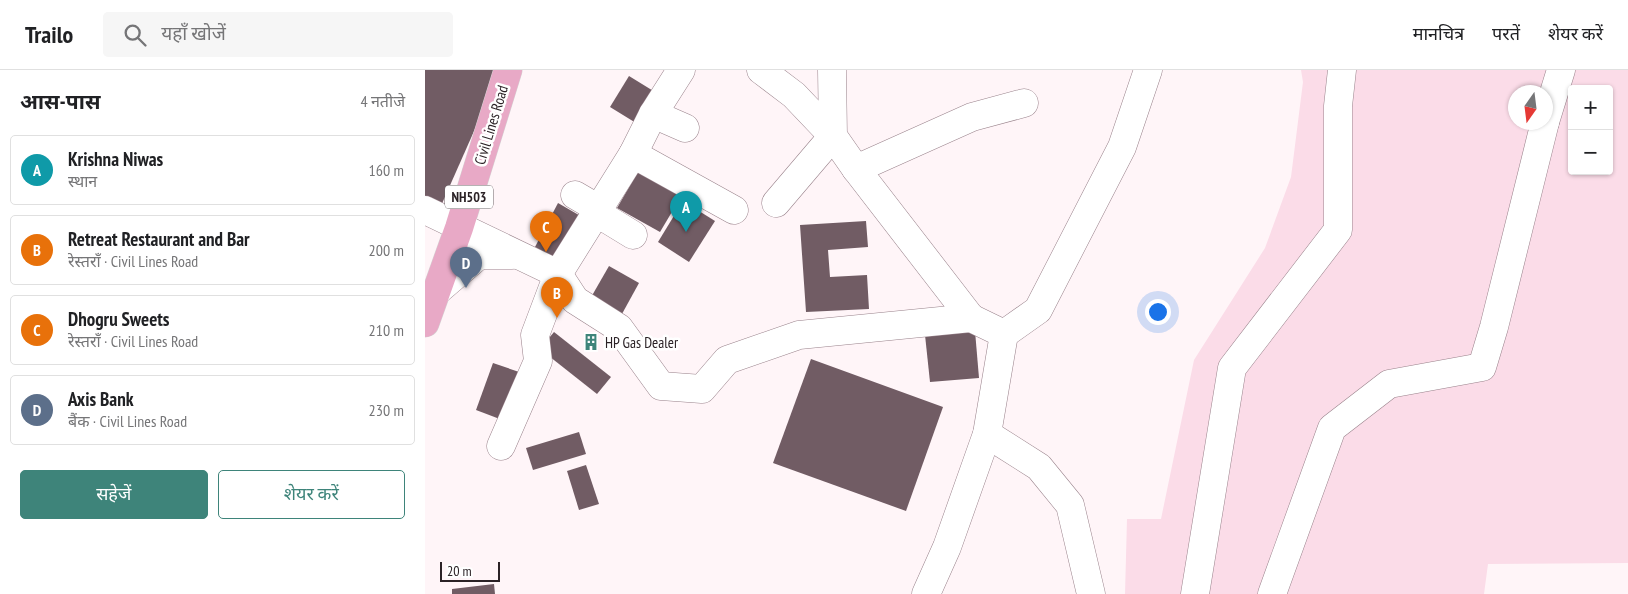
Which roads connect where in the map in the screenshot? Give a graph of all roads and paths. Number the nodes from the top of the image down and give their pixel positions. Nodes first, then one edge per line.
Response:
1 (508, 70) edge
2 (761, 70) edge
3 (832, 70) edge
4 (1148, 70) edge
5 (1342, 70) edge
6 (1561, 70) edge
7 (675, 78) edge
8 (1553, 96) edge
9 (1024, 103) dead end
10 (653, 114) junction
11 (1543, 130) edge
12 (833, 136) junction
13 (633, 154) junction
14 (856, 169) junction
15 (575, 195) dead end
16 (776, 203) dead end
17 (425, 210) edge
18 (734, 210) dead end
19 (598, 211) junction
20 (459, 228) junction
21 (633, 235) dead end
22 (517, 254) junction
23 (558, 274) junction
24 (437, 291) junction
25 (971, 318) junction
26 (425, 323) edge
27 (1004, 334) junction
28 (987, 434) junction
29 (501, 446) dead end
30 (926, 594) edge
31 (1091, 594) edge
32 (1195, 594) edge
33 (1272, 594) edge

1 - 20 main road, Civil Lines Road / NH503
2 - 12 street
3 - 12 street
4 - 27 street
5 - 32 street
6 - 8 street
7 - 10 street
7 - 10 street
9 - 14 street
10 - 13 street
11 - 33 street
12 - 14 street
12 - 16 street
13 - 18 street
13 - 19 street
14 - 25 street
15 - 19 street
17 - 20 street
19 - 21 street
19 - 23 street
20 - 22 street
20 - 24 main road, Civil Lines Road / NH503
22 - 23 street
22 - 24 street
23 - 25 street
23 - 29 street
24 - 26 main road, Civil Lines Road / NH503
25 - 27 street
27 - 28 street
28 - 30 street
28 - 31 street

